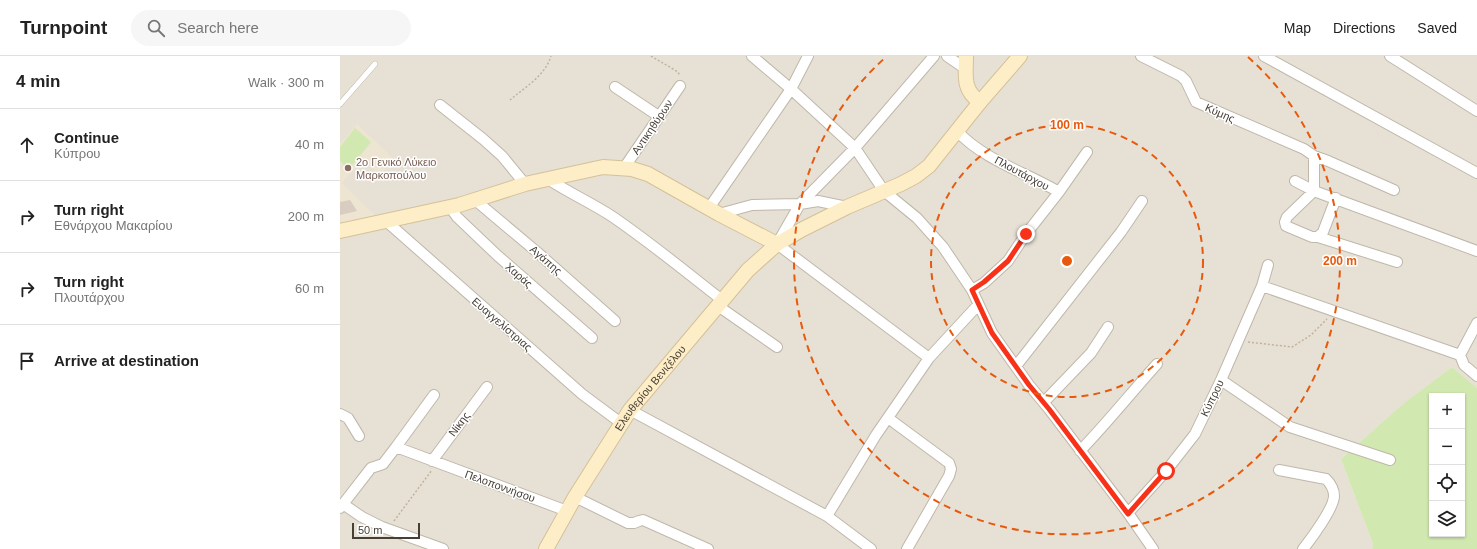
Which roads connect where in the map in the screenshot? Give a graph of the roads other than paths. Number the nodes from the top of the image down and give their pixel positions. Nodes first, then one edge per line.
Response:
1 (752, 56) edge
2 (808, 56) edge
3 (934, 56) edge
4 (947, 56) edge
5 (1020, 56) edge
6 (1141, 56) edge
7 (1264, 56) edge
8 (1390, 56) edge
9 (966, 62) edge
10 (375, 64) dead end
11 (680, 86) road end
12 (615, 87) dead end
13 (791, 89) junction
14 (980, 102) junction
15 (340, 104) edge
16 (440, 105) dead end
17 (1477, 111) edge
18 (660, 116) junction
19 (957, 131) junction
20 (855, 148) junction
21 (1087, 152) dead end
22 (1314, 156) junction
23 (624, 168) junction
24 (1477, 173) edge
25 (548, 179) junction
26 (1295, 181) dead end
27 (525, 184) junction
28 (1394, 190) dead end
29 (884, 191) junction
30 (1314, 191) junction
31 (1059, 192) junction
32 (1336, 198) junction
33 (475, 200) junction
34 (1142, 201) dead end
35 (800, 204) junction
36 (450, 207) junction
37 (847, 207) junction
38 (714, 211) junction
39 (386, 221) junction
40 (340, 231) edge
41 (1318, 237) junction
42 (777, 244) junction
43 (1477, 251) edge
44 (1397, 262) dead end
45 (1268, 265) dead end
46 (1262, 286) junction
47 (972, 290) junction
48 (720, 303) junction
49 (978, 305) junction
50 (616, 321) dead end
51 (1477, 323) edge
52 (1108, 327) dead end
53 (592, 338) dead end
54 (777, 347) dead end
55 (1460, 355) junction
56 (929, 358) junction
57 (1157, 364) dead end
58 (1016, 366) junction
59 (1477, 376) edge
60 (1221, 380) junction
61 (487, 387) dead end
62 (434, 395) dead end
63 (1044, 402) junction
64 (630, 410) junction
65 (340, 414) edge
66 (888, 418) junction
67 (621, 423) junction
68 (359, 436) dead end
69 (396, 446) junction
70 (1080, 451) junction
71 (1390, 460) dead end
72 (434, 462) junction
73 (1279, 470) dead end
74 (575, 497) junction
75 (342, 506) edge
76 (567, 511) junction
77 (1128, 514) junction
78 (827, 516) junction
79 (868, 548) edge
80 (443, 549) edge
81 (546, 549) edge
82 (708, 549) edge
83 (907, 549) edge
84 (1153, 549) edge
85 (1303, 549) edge

1 - 13 street
2 - 13 street
3 - 20 street
4 - 9 street
5 - 14 street, Ελευθερίου Βενιζέλου
6 - 22 street, Κύμης
7 - 24 street
8 - 17 street
9 - 14 street
10 - 15 lane
11 - 18 street, Αντικηθύρων
12 - 18 street
13 - 20 street
13 - 38 street
14 - 19 street, Ελευθερίου Βενιζέλου
16 - 27 street
18 - 23 street, Αντικηθύρων
19 - 29 street, Ελευθερίου Βενιζέλου
19 - 31 street, Πλουτάρχου
20 - 29 street
20 - 35 street
21 - 31 street
22 - 28 street, Κύμης
22 - 30 street
23 - 25 street
23 - 38 street
25 - 27 street
25 - 48 street
26 - 30 street
27 - 33 street
29 - 37 street, Ελευθερίου Βενιζέλου
29 - 47 street
30 - 32 street
30 - 41 street
31 - 47 street, Πλουτάρχου
32 - 41 street
32 - 43 street
33 - 36 street
33 - 50 street, Αγάπης
34 - 58 street
35 - 37 street
35 - 38 street
35 - 42 street
36 - 39 street
36 - 53 street, Χαράς
37 - 42 street, Ελευθερίου Βενιζέλου
38 - 42 street
39 - 40 street
39 - 67 street, Ευαγγελίστριας
41 - 44 street
42 - 48 street, Ελευθερίου Βενιζέλου
42 - 56 street
45 - 46 street, Κύπρου
46 - 55 street
46 - 60 street, Κύπρου
47 - 49 street
48 - 54 street
48 - 64 street, Ελευθερίου Βενιζέλου
49 - 56 street
49 - 58 street
51 - 55 street
52 - 63 street
55 - 59 street
56 - 66 street
57 - 70 street
58 - 63 street
60 - 71 street
60 - 77 street, Κύπρου
61 - 72 street, Νίκης
62 - 69 street
63 - 70 street
64 - 67 street, Ελευθερίου Βενιζέλου
64 - 78 street
65 - 68 street
66 - 78 street
66 - 83 street
67 - 74 street, Ελευθερίου Βενιζέλου
69 - 72 street, Πελοποννήσου
69 - 75 street
70 - 77 street
72 - 76 street, Πελοποννήσου
73 - 85 street
74 - 76 street, Ελευθερίου Βενιζέλου
74 - 82 street
75 - 80 street
76 - 81 street, Ελευθερίου Βενιζέλου
77 - 84 street
78 - 79 street

